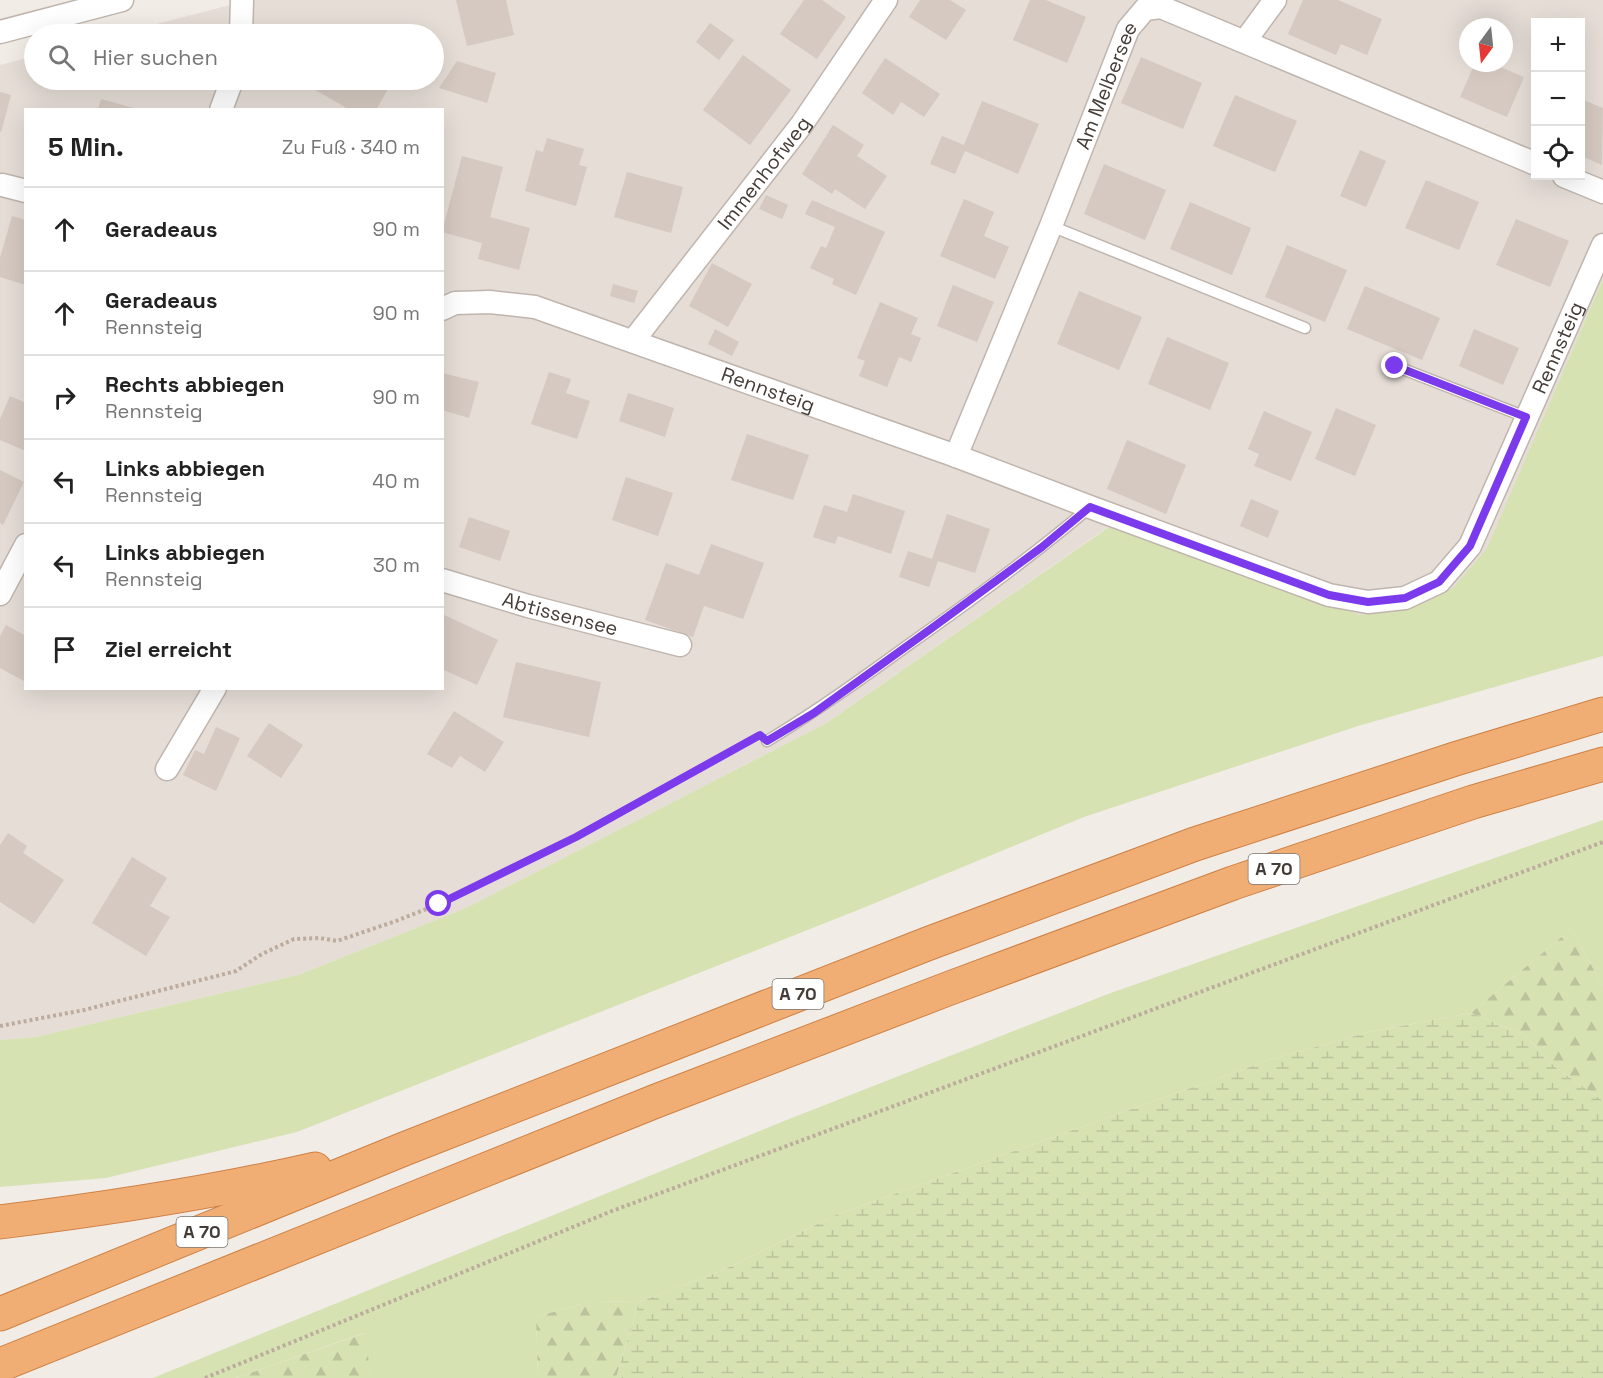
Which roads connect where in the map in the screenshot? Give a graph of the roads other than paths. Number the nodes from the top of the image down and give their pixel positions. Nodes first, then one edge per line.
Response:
1 (122, 0) edge
2 (242, 0) edge
3 (886, 0) edge
4 (1275, 0) edge
5 (30, 24) edge
6 (241, 24) edge
7 (24, 26) edge
8 (0, 32) edge
9 (1245, 41) junction
10 (228, 90) edge
11 (222, 108) edge
12 (1531, 162) edge
13 (1574, 180) edge
14 (2, 185) dead end
15 (24, 190) edge
16 (1603, 192) edge
17 (1051, 226) junction
18 (1603, 245) edge
19 (444, 308) edge
20 (1305, 328) dead end
21 (633, 340) junction
22 (1395, 366) dead end
23 (1526, 417) junction
24 (956, 456) junction
25 (1090, 507) junction
26 (24, 549) edge
27 (444, 581) edge
28 (0, 594) edge
29 (680, 645) dead end
30 (213, 690) edge
31 (1603, 714) edge
32 (767, 741) road end
33 (1603, 764) edge
34 (167, 769) dead end
35 (404, 1149) junction
36 (0, 1222) edge
37 (0, 1314) edge
38 (31, 1353) junction
39 (0, 1365) edge
40 (2, 1378) edge

1 - 5 street
2 - 6 street
3 - 21 street, Immenhofweg
4 - 9 street
7 - 8 street
9 - 12 street, Am Melbersee
9 - 17 street, Am Melbersee
10 - 11 street
13 - 16 street
14 - 15 street
17 - 20 lane
17 - 24 street, Am Melbersee
18 - 23 street, Rennsteig
19 - 21 street, Rennsteig
21 - 24 street, Rennsteig
22 - 23 lane, Rennsteig
23 - 25 street, Rennsteig
24 - 25 street, Rennsteig
25 - 32 lane
26 - 28 street
27 - 29 street, Abtissensee
30 - 34 street
31 - 35 highway, A 70
33 - 38 highway, A 70
35 - 36 highway
35 - 37 highway, A 70
38 - 39 highway, A 70
38 - 40 highway

